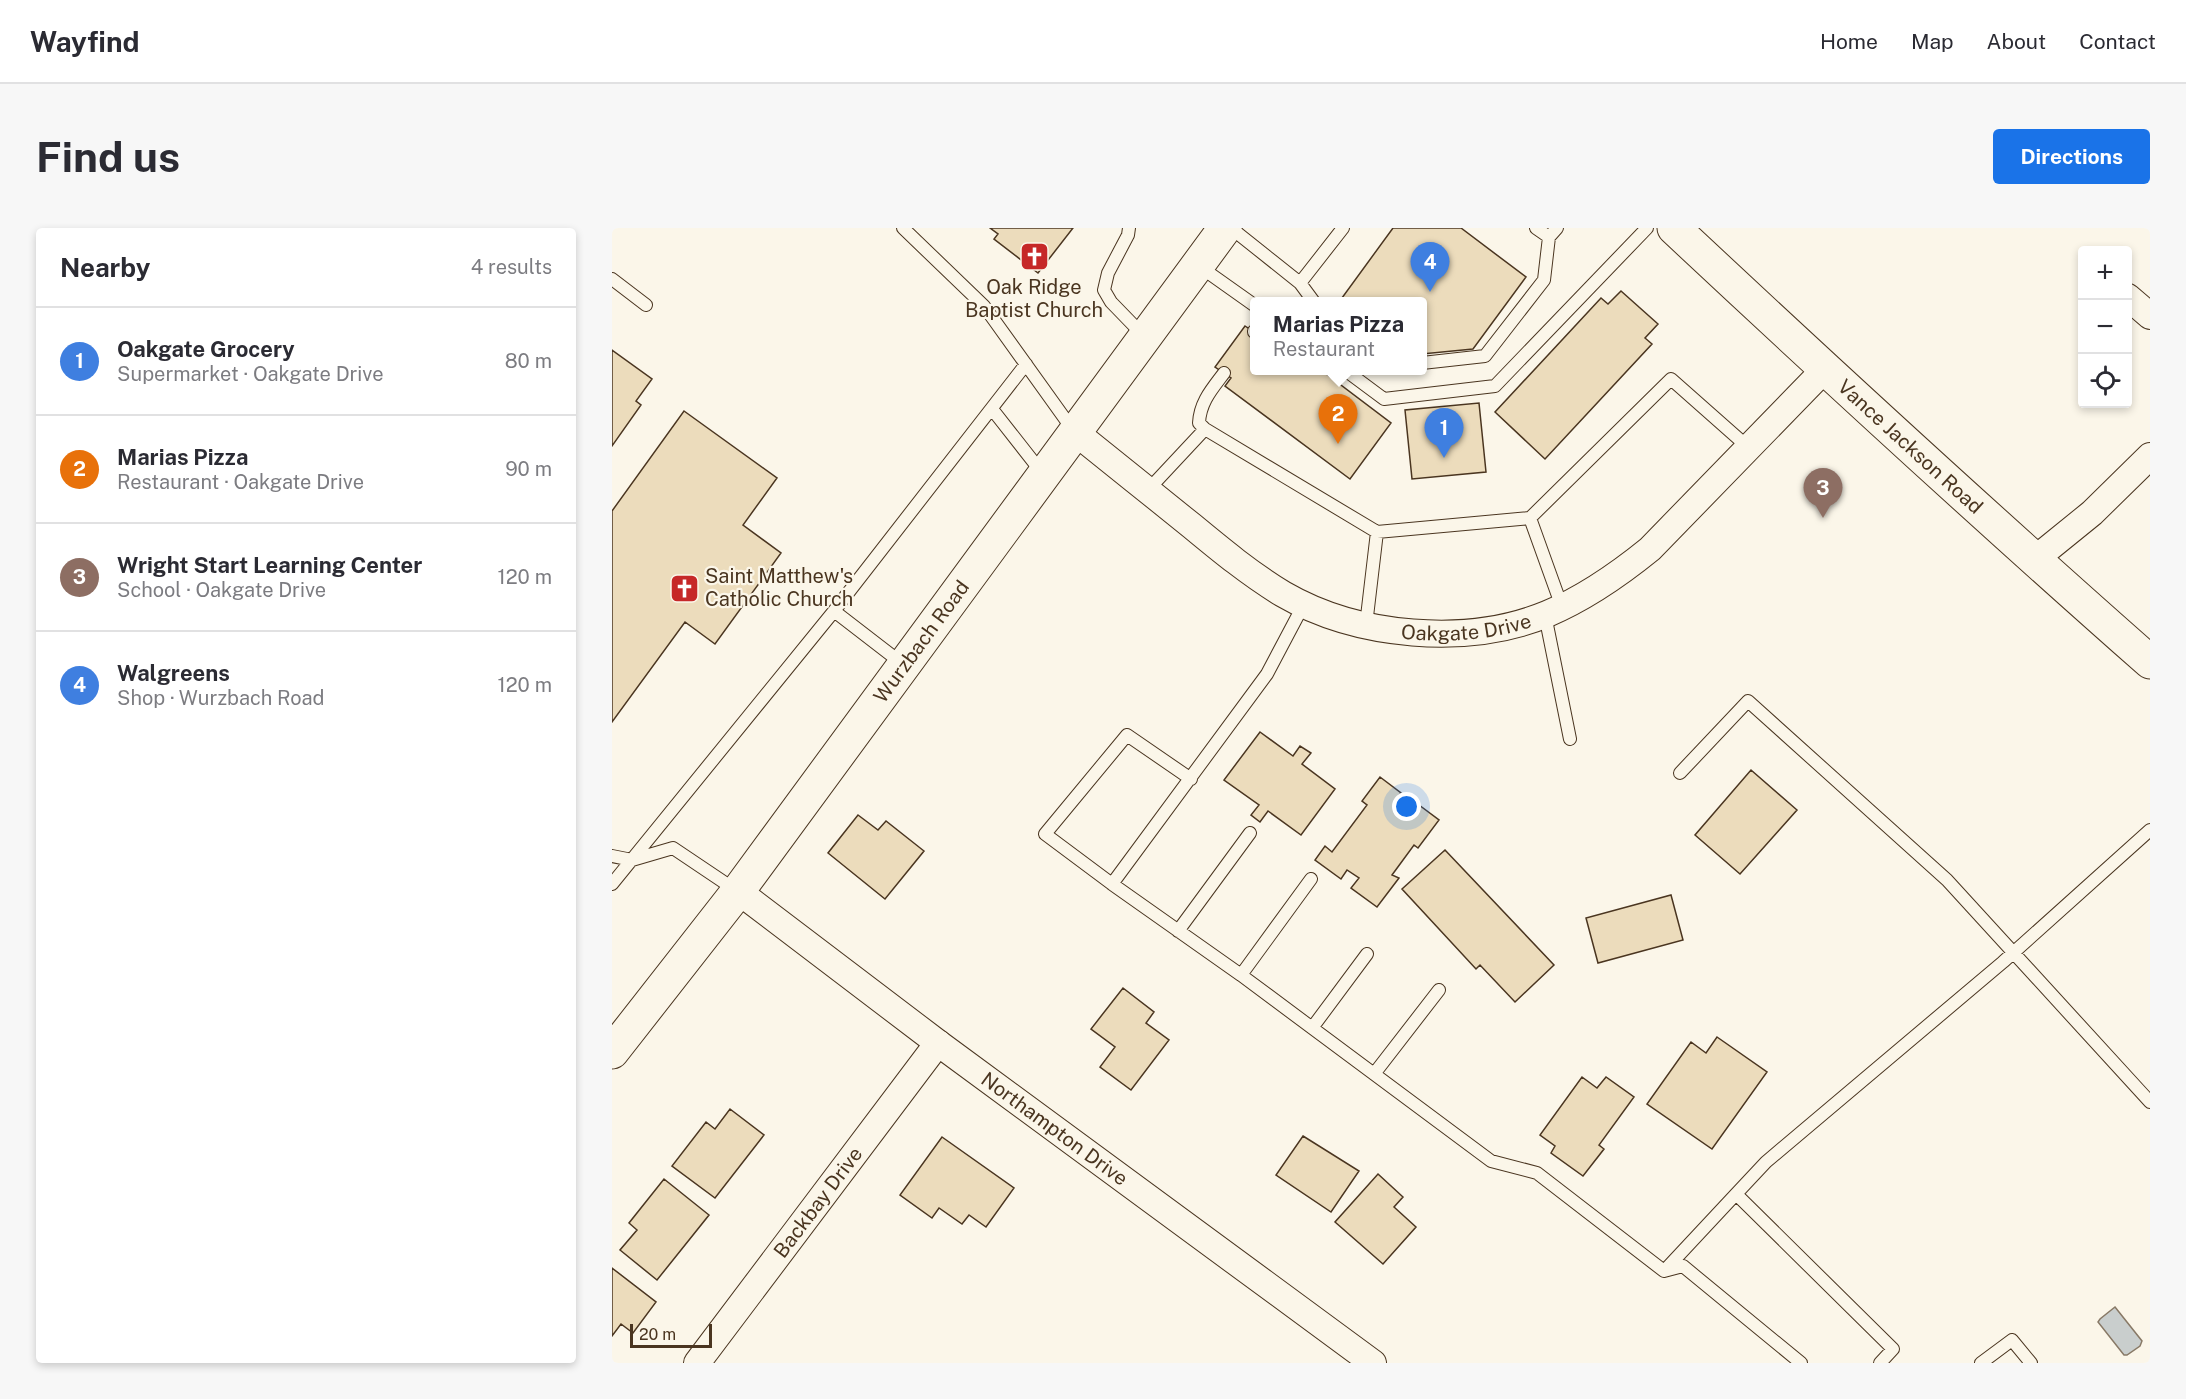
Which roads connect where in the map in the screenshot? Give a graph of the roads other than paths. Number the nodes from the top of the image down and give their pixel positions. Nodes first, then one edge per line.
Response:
1 (903, 228) edge
2 (1129, 228) edge
3 (1225, 228) edge
4 (1231, 228) edge
5 (1343, 228) edge
6 (1536, 228) edge
7 (1647, 228) edge
8 (1674, 228) edge
9 (1553, 232) edge
10 (1198, 265) junction
11 (612, 279) edge
12 (1300, 283) junction
13 (1310, 297) edge
14 (2131, 300) edge
15 (1250, 302) edge
16 (646, 305) dead end
17 (2150, 315) edge
18 (1145, 337) junction
19 (1427, 362) edge
20 (1026, 364) junction
21 (1824, 369) junction
22 (1224, 373) dead end
23 (1352, 375) edge
24 (992, 409) junction
25 (1205, 429) junction
26 (1075, 432) junction
27 (1749, 447) junction
28 (2150, 456) edge
29 (1043, 475) junction
30 (1148, 490) junction
31 (1530, 518) junction
32 (1377, 532) junction
33 (2034, 560) junction
34 (1304, 604) junction
35 (834, 611) junction
36 (1553, 611) junction
37 (1366, 625) junction
38 (2150, 662) edge
39 (904, 665) junction
40 (1570, 739) dead end
41 (1680, 773) dead end
42 (1191, 779) junction
43 (2150, 830) edge
44 (1250, 833) dead end
45 (612, 856) edge
46 (632, 860) junction
47 (1311, 879) dead end
48 (1112, 884) junction
49 (612, 885) edge
50 (738, 891) junction
51 (1178, 931) junction
52 (2014, 952) junction
53 (1367, 954) dead end
54 (1241, 975) junction
55 (1439, 990) dead end
56 (1312, 1028) junction
57 (938, 1043) junction
58 (614, 1046) edge
59 (1374, 1074) junction
60 (2150, 1102) edge
61 (1736, 1194) junction
62 (1664, 1271) junction
63 (697, 1363) edge
64 (1373, 1363) edge
65 (1801, 1363) edge
66 (1880, 1363) edge
67 (1981, 1363) edge
68 (2031, 1363) edge

1 - 20 lane
2 - 18 lane
3 - 10 main road, Wurzbach Road
4 - 12 lane
5 - 12 lane
6 - 9 lane
7 - 23 lane
8 - 21 main road, Vance Jackson Road
9 - 19 lane
10 - 15 lane
10 - 18 main road, Wurzbach Road
11 - 16 lane
12 - 13 lane
14 - 17 street
18 - 26 main road, Wurzbach Road
20 - 24 lane
20 - 26 lane
21 - 27 street, Oakgate Drive
21 - 33 main road, Vance Jackson Road
22 - 25 lane
24 - 29 lane
24 - 35 lane
25 - 30 lane
25 - 32 lane
26 - 29 main road, Wurzbach Road
26 - 30 street, Oakgate Drive
27 - 31 lane
27 - 36 street, Oakgate Drive
28 - 33 street
29 - 39 main road, Wurzbach Road
30 - 34 street, Oakgate Drive
31 - 32 lane
31 - 36 lane
32 - 37 lane
33 - 38 main road, Vance Jackson Road
34 - 37 street, Oakgate Drive
34 - 42 lane
35 - 39 lane
35 - 46 lane
36 - 37 street, Oakgate Drive
36 - 40 lane
39 - 50 main road, Wurzbach Road
41 - 52 lane
42 - 48 lane
42 - 48 lane
43 - 52 lane
44 - 51 lane
45 - 46 lane
46 - 49 lane
46 - 50 lane
47 - 54 lane
48 - 51 lane
50 - 57 street, Northampton Drive
50 - 58 main road, Wurzbach Road
51 - 54 lane
52 - 60 lane
52 - 61 lane
53 - 56 lane
54 - 56 lane
55 - 59 lane
56 - 59 lane
57 - 63 street, Backbay Drive
57 - 64 street, Northampton Drive
59 - 62 lane
61 - 62 lane
61 - 66 lane
62 - 65 lane
67 - 68 lane

